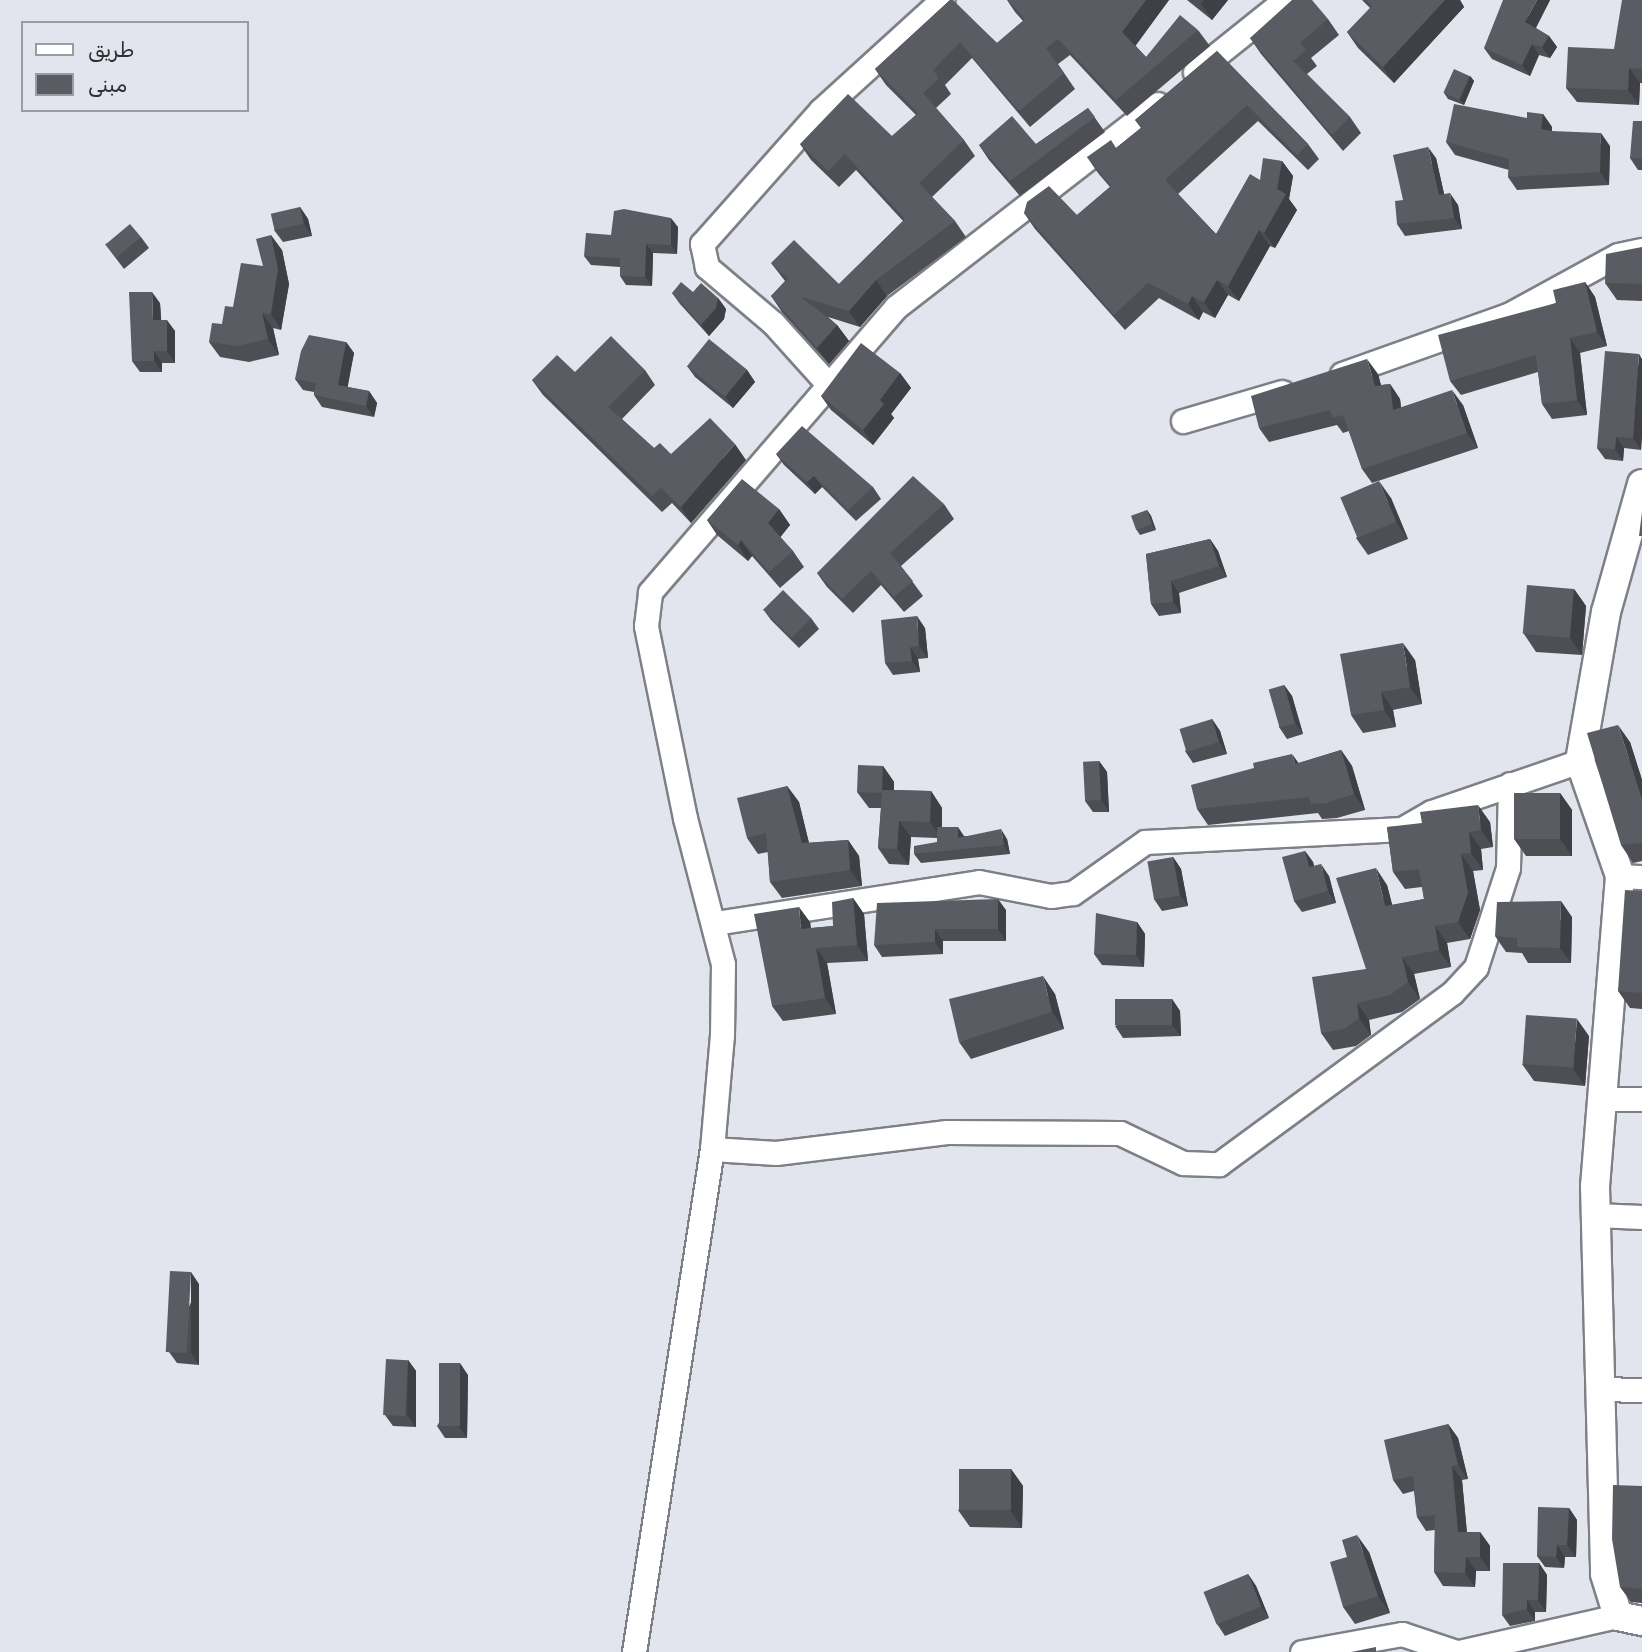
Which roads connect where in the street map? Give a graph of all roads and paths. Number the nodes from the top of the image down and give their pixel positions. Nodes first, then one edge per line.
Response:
1 (942, 0) edge
2 (1285, 0) edge
3 (1642, 250) edge
4 (828, 384) junction
5 (1183, 421) dead end
6 (1642, 484) edge
7 (1580, 761) junction
8 (1510, 784) junction
9 (1631, 877) edge
10 (715, 923) junction
11 (1602, 1099) junction
12 (1642, 1100) edge
13 (712, 1149) junction
14 (1595, 1215) junction
15 (1642, 1217) edge
16 (1598, 1389) junction
17 (1642, 1390) edge
18 (1630, 1618) edge
19 (635, 1652) edge
20 (1302, 1652) edge
21 (1458, 1652) edge

1 - 4 street
2 - 4 street
3 - 5 street
4 - 10 street
6 - 7 street
7 - 8 street
7 - 9 street
8 - 10 street
8 - 13 street
9 - 11 street
10 - 13 street
11 - 12 street
11 - 14 street
13 - 19 street
14 - 15 street
14 - 16 street
16 - 17 street
16 - 18 street
18 - 21 street
20 - 21 street

